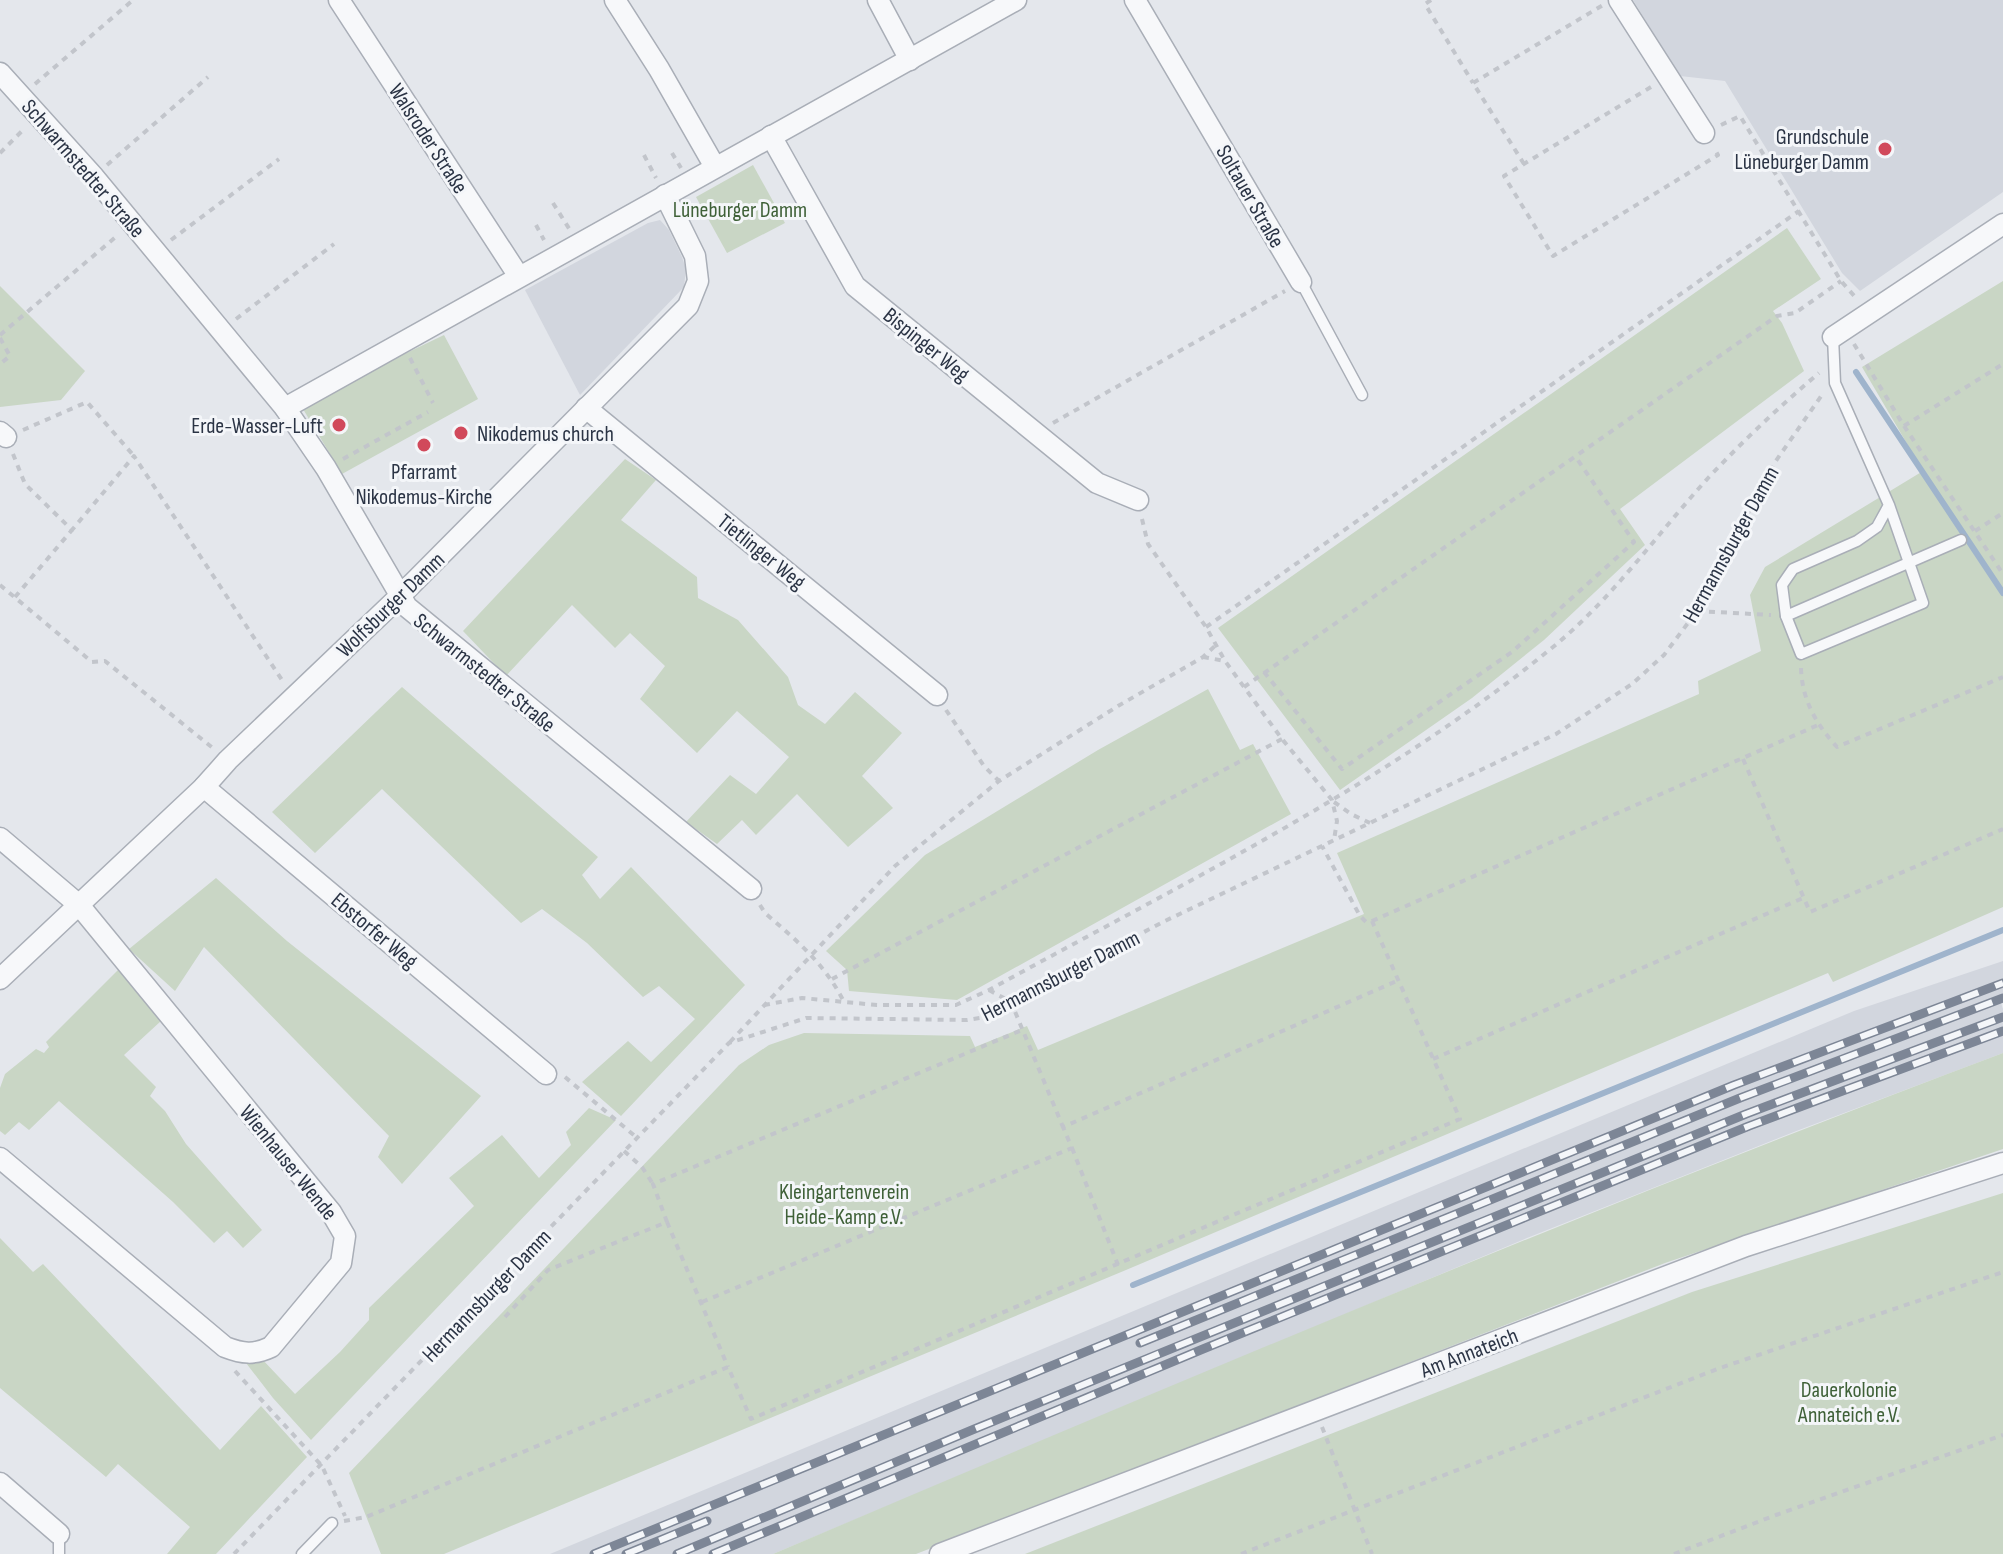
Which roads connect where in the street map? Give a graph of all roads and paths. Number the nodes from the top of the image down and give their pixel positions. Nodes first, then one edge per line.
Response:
1 (133, 0) edge
2 (339, 0) edge
3 (615, 0) edge
4 (878, 0) edge
5 (1016, 0) edge
6 (1135, 0) edge
7 (1431, 0) edge
8 (1611, 0) edge
9 (1619, 0) edge
10 (910, 60) junction
11 (0, 73) edge
12 (208, 77) dead end
13 (1668, 77) junction
14 (1473, 83) junction
15 (21, 96) junction
16 (38, 116) junction
17 (1704, 133) junction
18 (771, 136) junction
19 (0, 153) edge
20 (644, 155) dead end
21 (279, 159) dead end
22 (647, 161) dead end
23 (1524, 164) junction
24 (715, 167) junction
25 (94, 177) junction
26 (665, 195) junction
27 (553, 203) dead end
28 (1799, 211) junction
29 (132, 223) junction
30 (2003, 224) edge
31 (577, 243) junction
32 (334, 244) dead end
33 (156, 251) junction
34 (518, 275) junction
35 (1841, 281) junction
36 (1301, 282) junction
37 (1869, 314) junction
38 (221, 330) junction
39 (1839, 334) junction
40 (0, 337) edge
41 (402, 342) junction
42 (0, 364) edge
43 (2003, 364) edge
44 (1835, 383) junction
45 (1362, 395) dead end
46 (433, 403) dead end
47 (285, 408) junction
48 (586, 408) junction
49 (428, 412) dead end
50 (1904, 426) junction
51 (1035, 433) junction
52 (3, 435) edge
53 (134, 456) junction
54 (1575, 456) junction
55 (326, 468) junction
56 (1138, 500) joint
57 (1889, 505) junction
58 (2003, 513) edge
59 (72, 530) junction
60 (1974, 531) junction
61 (1961, 540) dead end
62 (1909, 564) junction
63 (2003, 574) edge
64 (0, 585) edge
65 (400, 596) junction
66 (15, 597) junction
67 (1697, 611) junction
68 (1786, 616) junction
69 (1206, 627) junction
70 (1217, 644) junction
71 (1801, 654) junction
72 (1203, 657) junction
73 (1225, 661) junction
74 (1264, 672) junction
75 (2003, 677) edge
76 (1244, 687) junction
77 (937, 695) joint
78 (294, 697) junction
79 (1818, 725) junction
80 (1282, 739) junction
81 (1743, 759) junction
82 (228, 760) junction
83 (999, 781) junction
84 (204, 787) junction
85 (1332, 800) junction
86 (1370, 823) junction
87 (2003, 829) edge
88 (0, 838) edge
89 (1334, 840) junction
90 (1322, 846) junction
91 (751, 889) joint
92 (1803, 898) junction
93 (79, 905) junction
94 (1372, 921) junction
95 (811, 953) junction
96 (0, 979) edge
97 (832, 979) junction
98 (1399, 980) junction
99 (989, 990) junction
100 (843, 1000) junction
101 (1011, 1002) junction
102 (764, 1005) junction
103 (1022, 1030) junction
104 (729, 1043) junction
105 (1433, 1059) junction
106 (546, 1074) joint
107 (1063, 1127) junction
108 (636, 1137) junction
109 (1072, 1148) junction
110 (624, 1151) junction
111 (0, 1158) edge
112 (2003, 1163) edge
113 (653, 1184) junction
114 (667, 1222) junction
115 (1118, 1265) junction
116 (2003, 1272) edge
117 (702, 1302) junction
118 (505, 1317) dead end
119 (225, 1347) junction
120 (728, 1367) junction
121 (1316, 1410) junction
122 (2003, 1435) edge
123 (322, 1466) junction
124 (0, 1483) edge
125 (1355, 1510) junction
126 (348, 1520) junction
127 (332, 1523) joint
128 (59, 1544) edge
129 (234, 1554) edge
130 (302, 1554) edge
131 (940, 1554) edge
132 (1241, 1554) edge
133 (1372, 1554) edge
134 (1674, 1554) edge

1 - 15 path
2 - 34 street, Walsroder Straße
3 - 24 street
4 - 10 street
5 - 10 street
6 - 36 street, Soltauer Straße
7 - 14 path
8 - 14 path
9 - 13 street
10 - 18 street
11 - 15 street, Schwarmstedter Straße
12 - 25 path
13 - 17 street
13 - 23 path
14 - 23 path
15 - 16 street, Schwarmstedter Straße
16 - 19 path
16 - 25 street, Schwarmstedter Straße
17 - 23 path
17 - 28 path
18 - 24 street
18 - 51 street, Bispinger Weg
20 - 22 path
21 - 33 path
24 - 26 street
25 - 29 street, Schwarmstedter Straße
26 - 31 street
26 - 48 street, Wolfsburger Damm
27 - 31 path
28 - 35 path
28 - 69 path
29 - 33 street, Schwarmstedter Straße
29 - 40 path
30 - 37 street
31 - 34 street
32 - 38 path
33 - 38 street, Schwarmstedter Straße
34 - 41 street
35 - 37 path
35 - 54 path
36 - 45 lane, Soltauer Straße
36 - 51 path
37 - 39 street
38 - 47 street, Schwarmstedter Straße
39 - 44 lane
39 - 50 path
39 - 85 path
40 - 42 path
41 - 46 path
41 - 47 street
43 - 50 path
44 - 57 lane
44 - 67 path, Hermannsburger Damm
47 - 55 street, Schwarmstedter Straße
48 - 65 street, Wolfsburger Damm
48 - 77 street, Tietlinger Weg
49 - 55 path
50 - 60 path
51 - 56 street, Bispinger Weg
52 - 53 path
52 - 59 path
53 - 59 path
53 - 78 path
54 - 74 path
54 - 74 path
55 - 65 street, Schwarmstedter Straße
56 - 69 path
57 - 62 lane
57 - 68 lane
58 - 60 path
59 - 66 path
60 - 63 path
61 - 62 lane
62 - 68 lane
62 - 71 lane
64 - 66 path
65 - 78 street, Wolfsburger Damm
65 - 91 street, Schwarmstedter Straße
66 - 82 path
67 - 68 path
67 - 86 path, Hermannsburger Damm
68 - 71 lane
69 - 70 path
70 - 72 path
70 - 73 path
71 - 79 path
72 - 73 path
72 - 83 path
73 - 76 path
74 - 76 path
75 - 79 path
76 - 80 path
77 - 83 path
78 - 82 street, Wolfsburger Damm
79 - 81 path
80 - 85 path
80 - 97 path
81 - 92 path
81 - 94 path
82 - 84 street, Wolfsburger Damm
83 - 95 path
84 - 93 street, Wolfsburger Damm
84 - 106 street, Ebstorfer Weg
85 - 86 path
85 - 89 path
85 - 99 path
86 - 89 path, Hermannsburger Damm
87 - 92 path
88 - 93 street, Wienhauser Wende
89 - 90 path, Hermannsburger Damm
90 - 94 path
90 - 101 path, Hermannsburger Damm
91 - 95 path
92 - 105 path
93 - 96 street, Wolfsburger Damm
93 - 119 street, Wienhauser Wende
94 - 98 path
95 - 97 path
95 - 102 path
97 - 100 path
98 - 105 path
98 - 107 path
99 - 100 path
99 - 101 path
100 - 102 path
101 - 103 path
101 - 104 path, Hermannsburger Damm
102 - 104 path
103 - 107 path
103 - 113 path
104 - 108 path, Hermannsburger Damm
105 - 115 path
106 - 108 path
107 - 109 path
108 - 110 path, Hermannsburger Damm
109 - 115 path
109 - 117 path
110 - 113 path
110 - 123 path, Hermannsburger Damm
111 - 119 street
112 - 121 street, Am Annateich
113 - 114 path
114 - 117 path
114 - 118 path
115 - 120 path
116 - 125 path
117 - 120 path
119 - 123 path
120 - 126 path
121 - 125 path
121 - 131 street, Am Annateich
122 - 134 path
123 - 126 path
123 - 129 path, Hermannsburger Damm
124 - 128 street
125 - 132 path
125 - 133 path
126 - 127 path
127 - 130 lane

